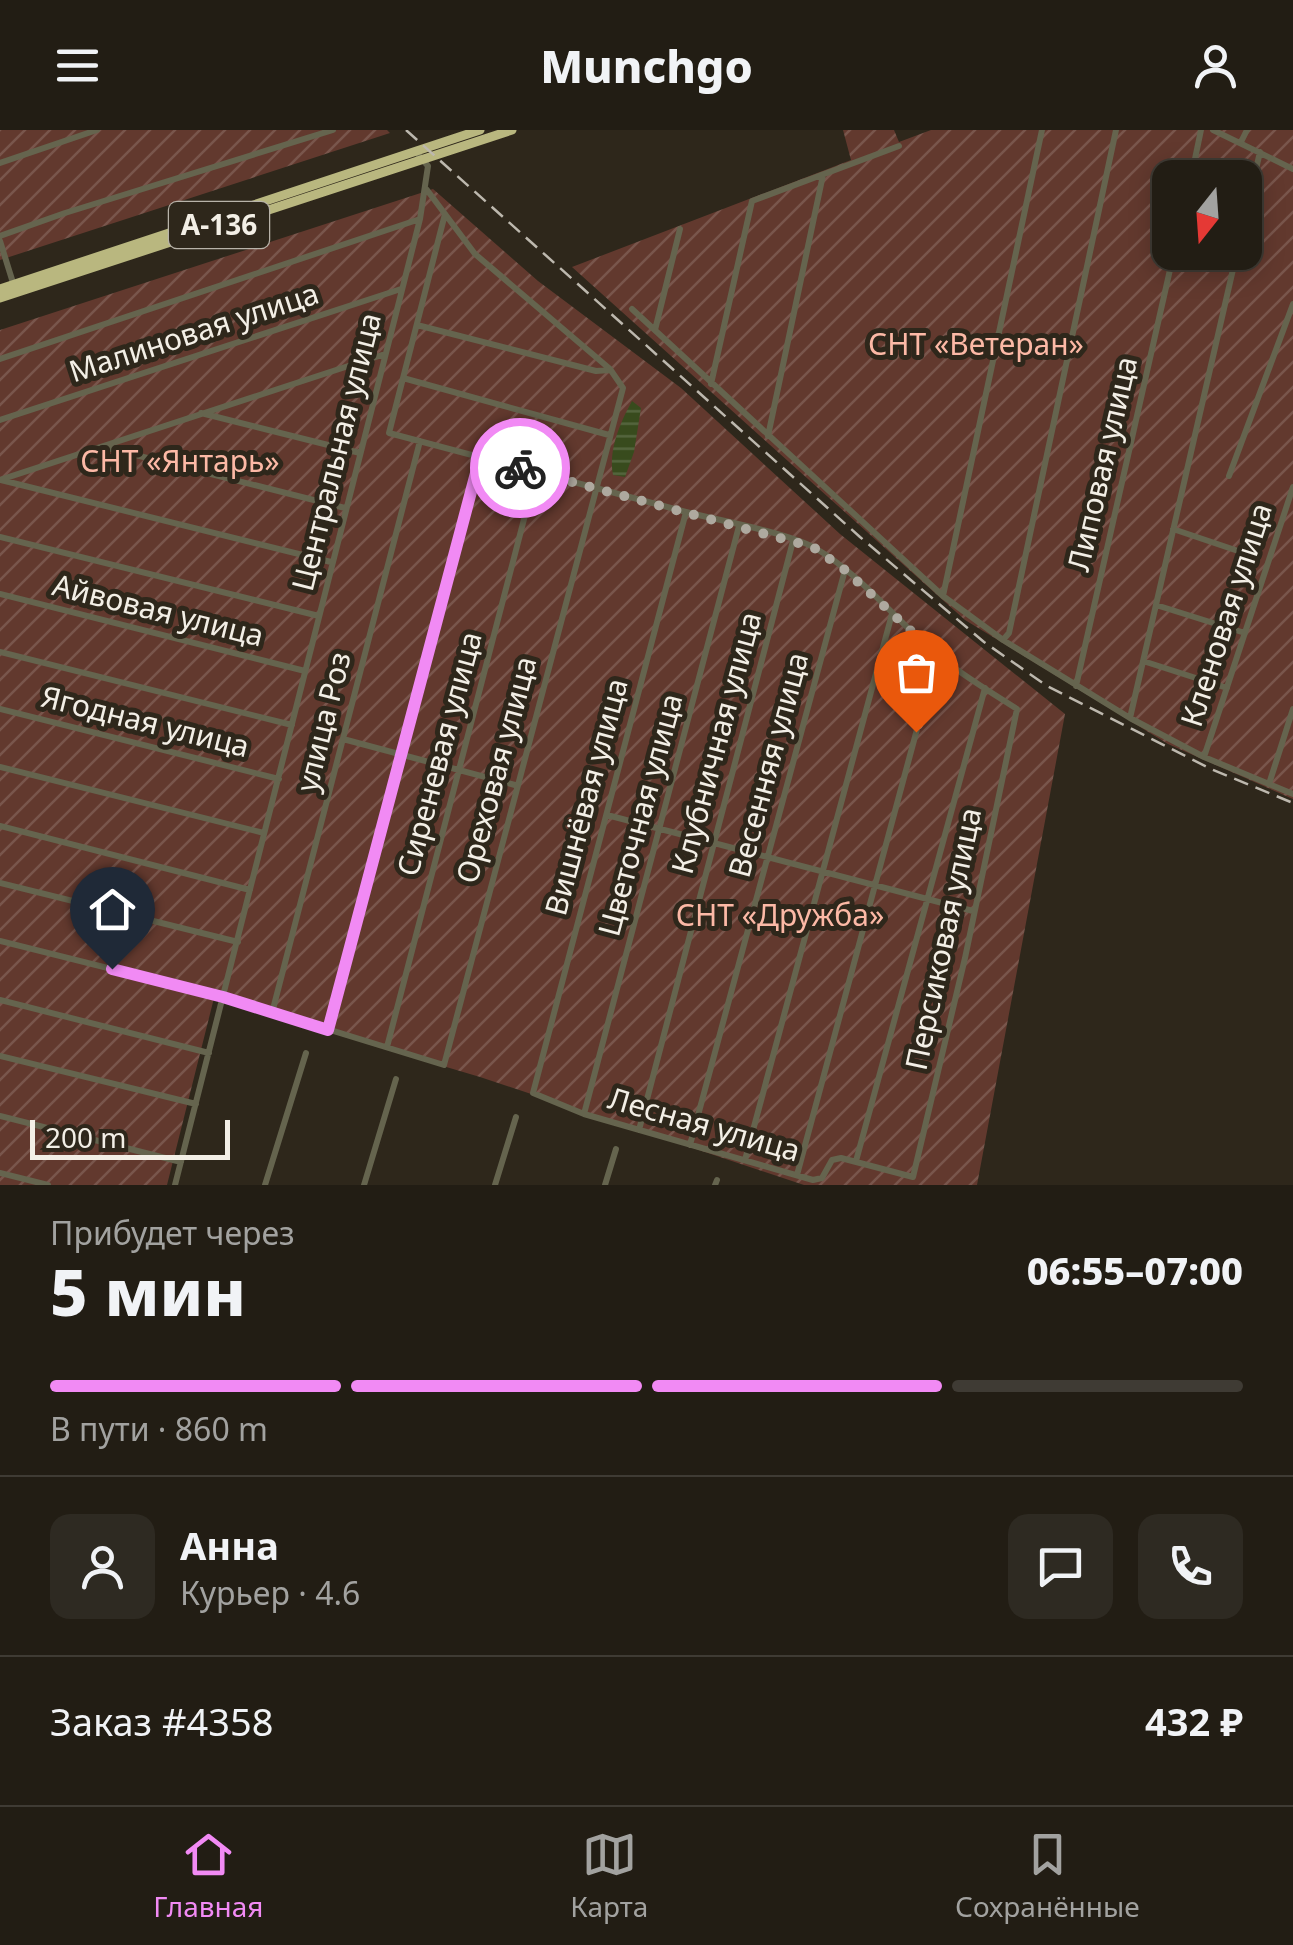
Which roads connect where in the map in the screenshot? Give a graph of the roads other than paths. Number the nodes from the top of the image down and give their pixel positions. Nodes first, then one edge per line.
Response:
1 (97, 130) edge
2 (334, 130) edge
3 (480, 130) edge
4 (512, 130) edge
5 (1042, 130) edge
6 (1116, 130) edge
7 (1202, 130) edge
8 (1213, 130) edge
9 (1247, 130) edge
10 (1241, 142) junction
11 (899, 146) dead end
12 (1260, 152) junction
13 (418, 155) junction
14 (1195, 160) edge
15 (1258, 160) edge
16 (0, 163) edge
17 (1293, 169) edge
18 (824, 175) junction
19 (426, 190) junction
20 (445, 214) junction
21 (420, 219) junction
22 (680, 229) dead end
23 (0, 239) edge
24 (1170, 270) edge
25 (1233, 270) edge
26 (15, 288) junction
27 (0, 289) edge
28 (402, 289) junction
29 (0, 298) edge
30 (1293, 304) edge
31 (632, 309) dead end
32 (417, 325) junction
33 (654, 331) junction
34 (386, 354) junction
35 (0, 359) edge
36 (610, 370) junction
37 (402, 378) junction
38 (711, 384) junction
39 (200, 413) junction
40 (0, 420) edge
41 (609, 435) junction
42 (767, 438) junction
43 (420, 441) junction
44 (102, 447) junction
45 (360, 454) junction
46 (480, 458) junction
47 (536, 472) junction
48 (1229, 476) dead end
49 (0, 480) edge
50 (595, 488) junction
51 (1293, 488) edge
52 (345, 508) junction
53 (686, 512) junction
54 (739, 526) junction
55 (1173, 530) junction
56 (0, 537) edge
57 (793, 541) junction
58 (1248, 554) dead end
59 (331, 562) junction
60 (845, 570) junction
61 (0, 594) edge
62 (943, 596) junction
63 (1156, 605) junction
64 (892, 614) junction
65 (319, 616) junction
66 (1244, 633) junction
67 (1003, 640) junction
68 (0, 652) edge
69 (937, 655) junction
70 (1143, 661) junction
71 (305, 671) junction
72 (1076, 686) junction
73 (985, 688) junction
74 (1226, 688) junction
75 (0, 709) edge
76 (1293, 709) edge
77 (1130, 718) junction
78 (292, 725) junction
79 (343, 739) junction
80 (400, 754) junction
81 (1204, 757) junction
82 (0, 767) edge
83 (458, 771) junction
84 (278, 779) junction
85 (1269, 784) junction
86 (516, 785) junction
87 (1293, 794) edge
88 (606, 815) junction
89 (0, 826) edge
90 (661, 830) junction
91 (264, 833) junction
92 (714, 844) junction
93 (768, 859) junction
94 (822, 872) junction
95 (0, 883) edge
96 (874, 886) junction
97 (250, 890) junction
98 (927, 900) junction
99 (973, 911) junction
100 (0, 941) edge
101 (238, 942) junction
102 (223, 997) junction
103 (0, 1000) edge
104 (272, 1013) junction
105 (328, 1030) junction
106 (387, 1047) junction
107 (306, 1052) dead end
108 (209, 1053) junction
109 (0, 1056) edge
110 (396, 1079) dead end
111 (533, 1093) joint
112 (196, 1104) junction
113 (584, 1114) junction
114 (0, 1116) edge
115 (516, 1117) dead end
116 (639, 1130) junction
117 (690, 1145) junction
118 (616, 1148) dead end
119 (745, 1160) junction
120 (856, 1161) junction
121 (181, 1162) junction
122 (0, 1173) edge
123 (797, 1175) junction
124 (819, 1183) edge
125 (48, 1185) edge
126 (175, 1185) edge
127 (265, 1185) edge
128 (364, 1185) edge
129 (495, 1185) edge
130 (605, 1185) edge

1 - 16 street
2 - 23 street
3 - 13 highway, А-136
4 - 13 highway, А-136
5 - 62 street
6 - 67 street
7 - 14 street
8 - 10 street
9 - 10 street
10 - 12 street
11 - 18 street
12 - 15 street
12 - 17 street
13 - 19 street
13 - 26 highway, А-136
18 - 38 street
18 - 42 street
19 - 20 street
19 - 21 street, Центральная улица
20 - 32 street
20 - 36 street
21 - 28 street, Центральная улица
21 - 35 street
22 - 33 street
23 - 26 street
24 - 72 street, Липовая улица
25 - 55 street
26 - 27 highway, А-136
26 - 29 highway, А-136
28 - 34 street, Центральная улица
28 - 40 street, Малиновая улица
30 - 48 street
31 - 33 street
32 - 36 street
32 - 37 street
33 - 38 street
34 - 39 street
34 - 45 street, Центральная улица
36 - 41 street, Ореховая улица
37 - 41 street
37 - 43 street
38 - 42 street
39 - 44 street
39 - 45 street
41 - 50 street, Ореховая улица
42 - 62 street
43 - 46 street
43 - 79 street, улица Роз
44 - 49 street
44 - 52 street
45 - 52 street, Центральная улица
46 - 47 street
46 - 80 street
47 - 50 street
47 - 83 street, Сиреневая улица
49 - 59 street
50 - 53 street
50 - 86 street, Ореховая улица
51 - 66 street, Кленовая улица
52 - 59 street, Центральная улица
53 - 54 street
53 - 88 street, Вишнёвая улица
54 - 57 street
54 - 90 street, Цветочная улица
55 - 58 street
55 - 63 street
56 - 65 street
57 - 60 street
57 - 92 street, Клубничная улица
59 - 65 street, Центральная улица
60 - 64 street
60 - 93 street, Весенняя улица
61 - 71 street, Айвовая улица
62 - 67 street
63 - 66 street
63 - 70 street
64 - 69 street
64 - 94 street
65 - 71 street, Центральная улица
66 - 74 street, Кленовая улица
67 - 72 street
68 - 78 street
69 - 73 street
69 - 96 street
70 - 74 street
70 - 77 street
71 - 78 street, Центральная улица
72 - 77 street
73 - 98 street
73 - 99 street, Персиковая улица
74 - 81 street, Кленовая улица
75 - 84 street, Ягодная улица
76 - 85 street
77 - 81 street
78 - 84 street, Центральная улица
79 - 80 street
79 - 104 street, улица Роз
80 - 83 street
80 - 105 street
81 - 85 street
82 - 91 street
83 - 86 street
83 - 106 street, Сиреневая улица
84 - 91 street, Центральная улица
85 - 87 street
86 - 106 street, Ореховая улица
88 - 90 street
88 - 111 street, Вишнёвая улица
89 - 97 street
90 - 92 street
90 - 113 street, Цветочная улица
91 - 97 street, Центральная улица
92 - 93 street
92 - 116 street, Клубничная улица
93 - 94 street
93 - 117 street, Весенняя улица
94 - 96 street
94 - 119 street
95 - 101 street
96 - 98 street
96 - 123 street
97 - 101 street, Центральная улица
98 - 99 street
98 - 120 street
99 - 120 street, Персиковая улица
100 - 102 street
101 - 102 street, Центральная улица
102 - 104 street
102 - 108 street, Центральная улица
103 - 108 street
104 - 105 street
105 - 106 street
107 - 127 street
108 - 112 street, Центральная улица
109 - 112 street
110 - 128 street
111 - 113 street, Лесная улица
112 - 121 street, Центральная улица
113 - 116 street, Лесная улица
114 - 121 street
115 - 129 street
116 - 117 street, Лесная улица
117 - 119 street, Лесная улица
118 - 130 street
119 - 123 street, Лесная улица
120 - 124 street, Лесная улица
121 - 126 street, Центральная улица
122 - 125 street
123 - 124 street, Лесная улица

